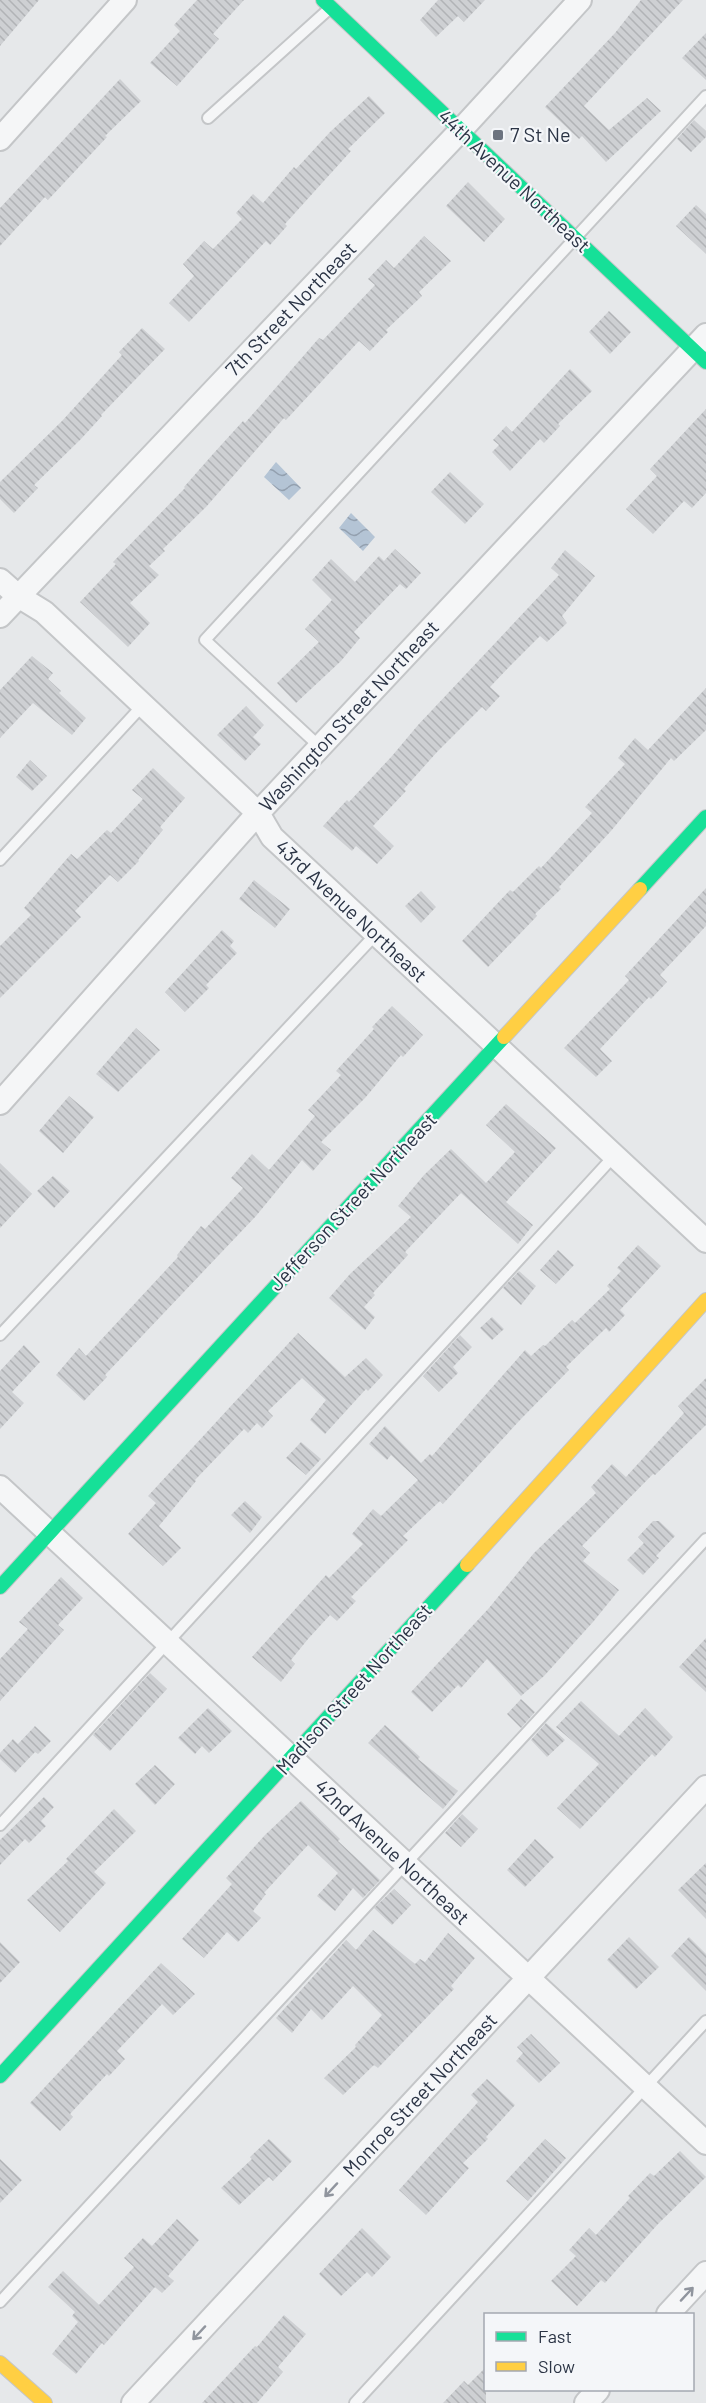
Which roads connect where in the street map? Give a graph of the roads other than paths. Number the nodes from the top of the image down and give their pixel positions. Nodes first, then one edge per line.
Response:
1 (125, 0) edge
2 (580, 0) edge
3 (330, 2) edge
4 (706, 96) edge
5 (208, 118) dead end
6 (460, 131) junction
7 (0, 139) edge
8 (576, 239) junction
9 (702, 348) edge
10 (0, 580) edge
11 (18, 596) junction
12 (0, 616) edge
13 (143, 705) junction
14 (320, 747) junction
15 (258, 813) junction
16 (706, 817) edge
17 (0, 860) edge
18 (376, 934) junction
19 (496, 1046) junction
20 (0, 1103) edge
21 (614, 1156) junction
22 (706, 1241) edge
23 (706, 1300) edge
24 (0, 1335) edge
25 (0, 1487) edge
26 (50, 1533) junction
27 (706, 1539) edge
28 (0, 1587) edge
29 (168, 1643) junction
30 (292, 1758) junction
31 (706, 1787) edge
32 (0, 1825) edge
33 (405, 1863) junction
34 (529, 1978) junction
35 (706, 2021) edge
36 (0, 2076) edge
37 (645, 2087) junction
38 (706, 2143) edge
39 (706, 2273) edge
40 (0, 2302) edge
41 (669, 2313) edge
42 (0, 2363) edge
43 (597, 2391) edge
44 (45, 2403) edge
45 (134, 2403) edge
46 (356, 2403) edge
47 (586, 2403) edge

1 - 7 street
2 - 6 street, 7th Street Northeast
3 - 5 lane
3 - 6 street, 44th Avenue Northeast
4 - 8 lane
6 - 8 street, 44th Avenue Northeast
6 - 11 street, 7th Street Northeast
8 - 9 street, 44th Avenue Northeast
8 - 14 lane
9 - 14 street, Washington Street Northeast
10 - 11 street, 43rd Avenue Northeast
11 - 12 street, 7th Street Northeast
11 - 13 street, 43rd Avenue Northeast
13 - 15 street, 43rd Avenue Northeast
13 - 17 lane
14 - 15 street, Washington Street Northeast
15 - 18 street, 43rd Avenue Northeast
15 - 20 street, Washington Street Northeast
16 - 19 street, Jefferson Street Northeast
18 - 19 street, 43rd Avenue Northeast
18 - 24 lane
19 - 21 street, 43rd Avenue Northeast
19 - 26 street, Jefferson Street Northeast
21 - 22 street, 43rd Avenue Northeast
21 - 29 lane
23 - 30 street, Madison Street Northeast
25 - 26 street, 42nd Avenue Northeast
26 - 28 street, Jefferson Street Northeast
26 - 29 street, 42nd Avenue Northeast
27 - 33 lane
29 - 30 street, 42nd Avenue Northeast
29 - 32 lane
30 - 33 street, 42nd Avenue Northeast
30 - 36 street, Madison Street Northeast
31 - 34 street, Monroe Street Northeast
33 - 34 street, 42nd Avenue Northeast
33 - 40 lane
34 - 37 street, 42nd Avenue Northeast
34 -> 45 street, Monroe Street Northeast
35 - 37 lane
37 - 38 street, 42nd Avenue Northeast
37 - 46 lane
41 -> 39 street
42 - 44 street
43 - 47 street

